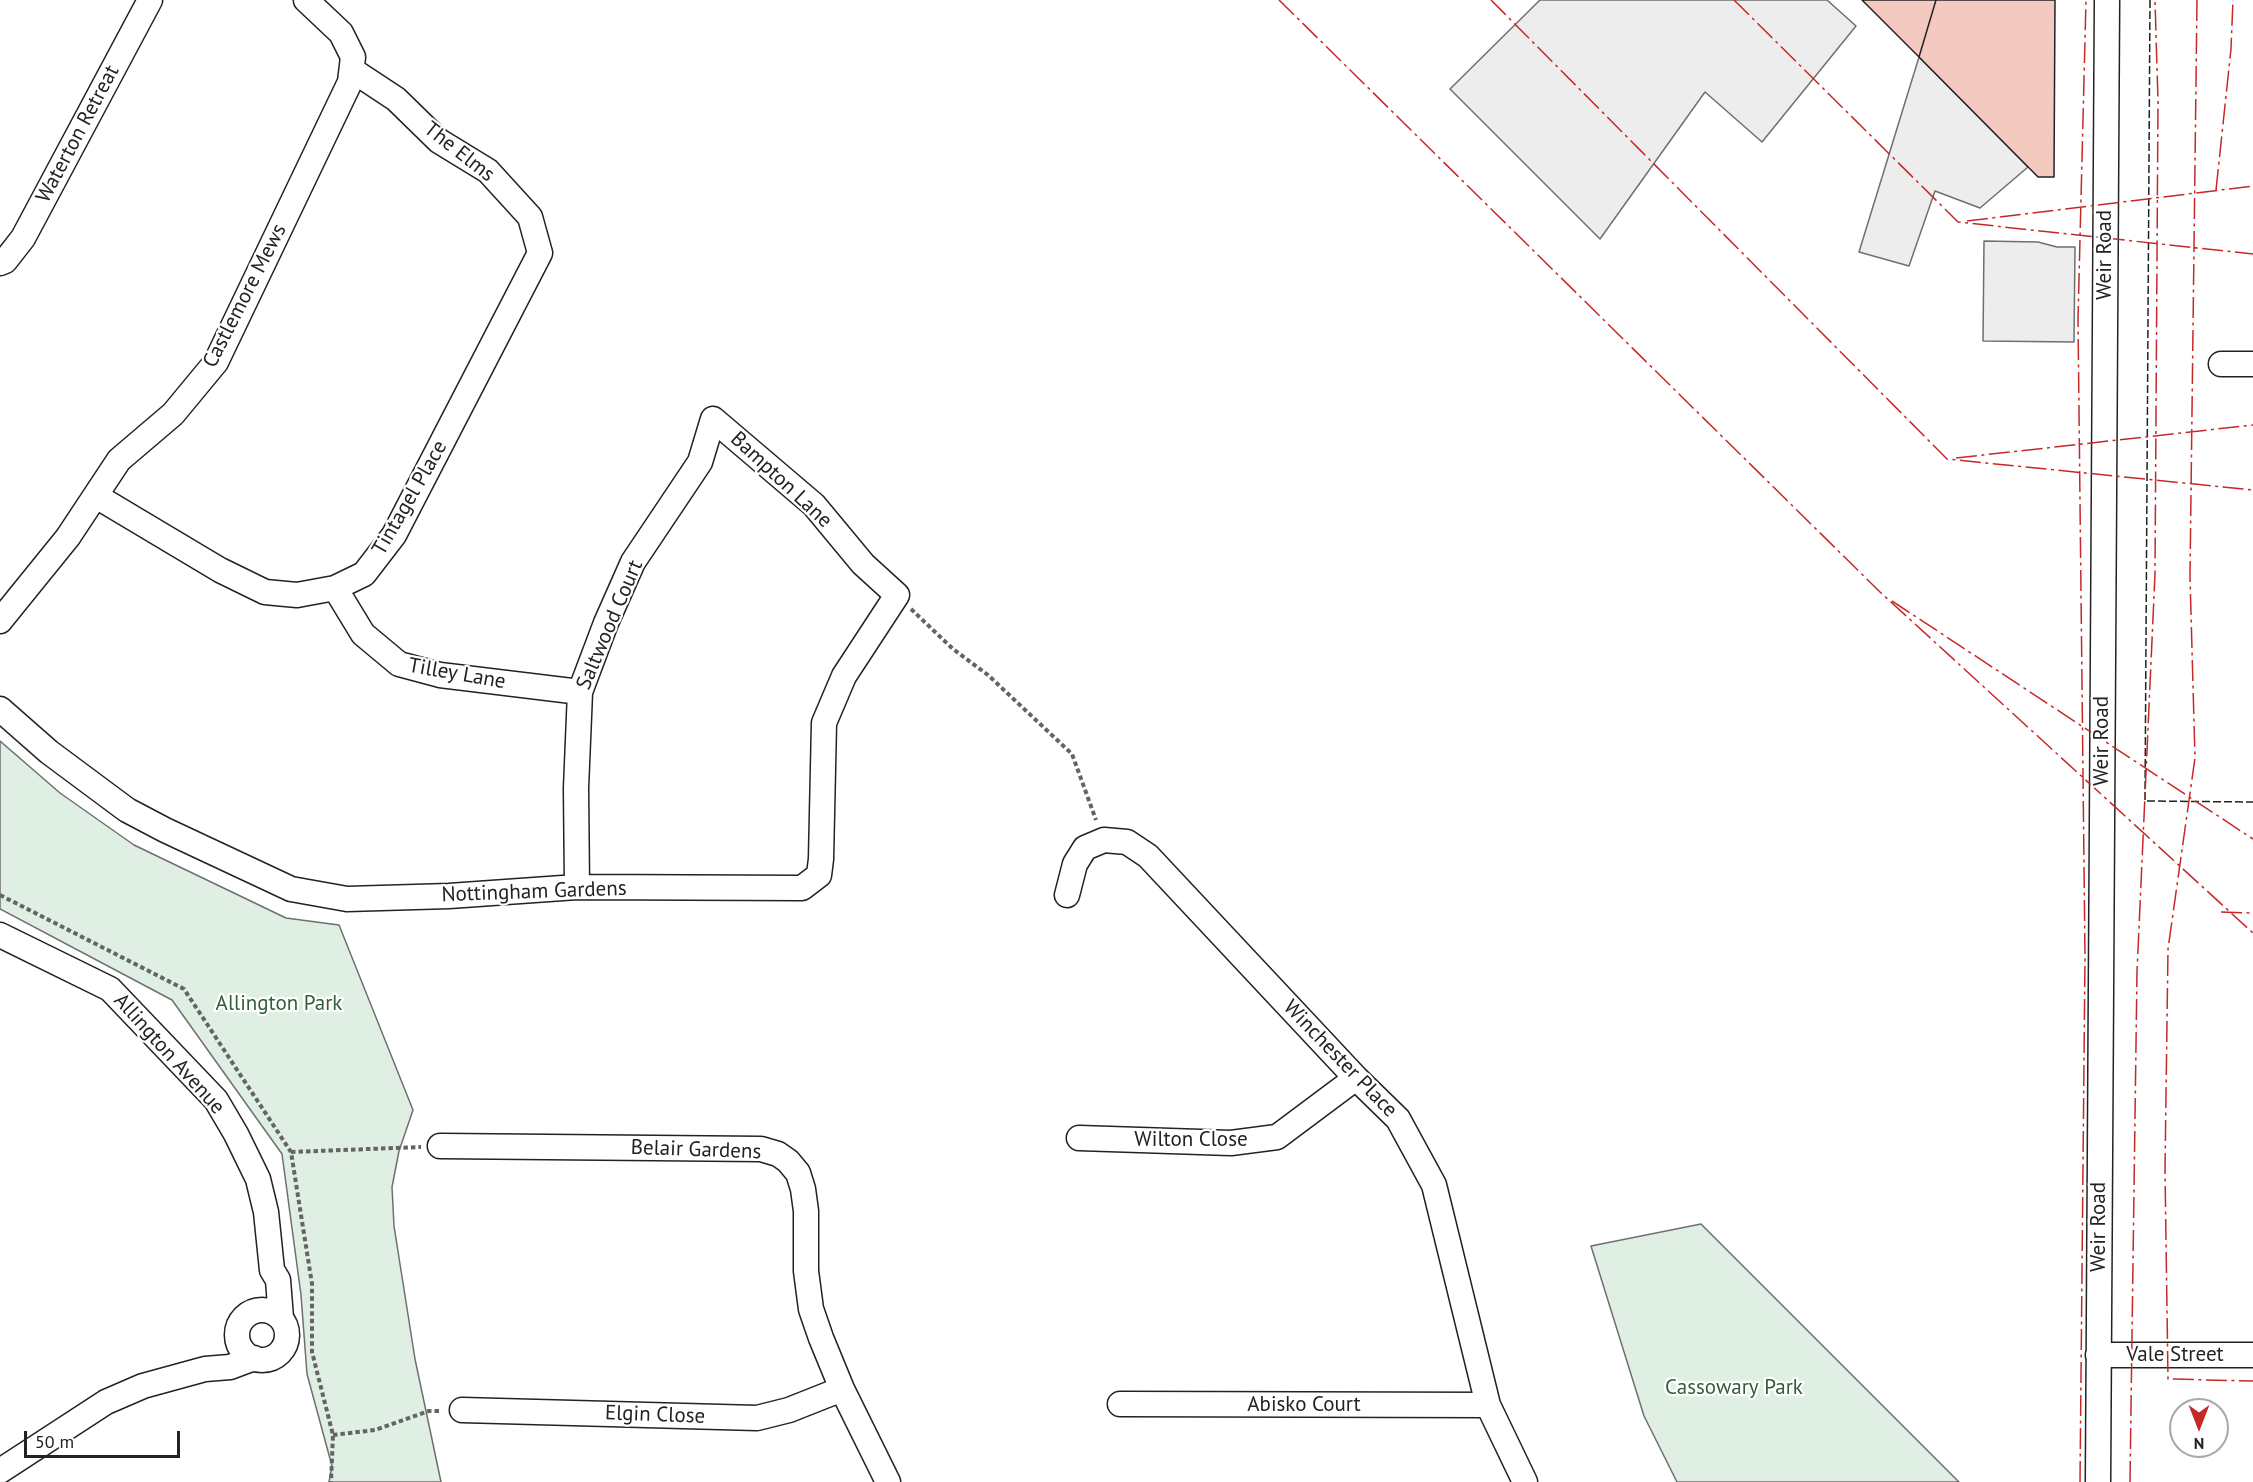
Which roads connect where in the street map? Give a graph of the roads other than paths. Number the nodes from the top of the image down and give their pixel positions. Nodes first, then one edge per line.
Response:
1 (150, 0) edge
2 (306, 0) edge
3 (2107, 0) edge
4 (352, 70) junction
5 (540, 253) joint
6 (0, 262) edge
7 (2221, 364) dead end
8 (2253, 364) edge
9 (714, 419) joint
10 (96, 496) junction
11 (335, 588) junction
12 (897, 595) joint
13 (0, 621) edge
14 (580, 692) junction
15 (0, 709) edge
16 (577, 887) junction
17 (1067, 895) dead end
18 (0, 935) edge
19 (1356, 1078) junction
20 (1079, 1138) dead end
21 (440, 1146) road end
22 (272, 1270) junction
23 (255, 1311) junction
24 (281, 1318) junction
25 (246, 1350) junction
26 (2098, 1355) junction
27 (2253, 1355) edge
28 (842, 1389) junction
29 (1120, 1404) dead end
30 (1488, 1405) junction
31 (462, 1410) road end
32 (0, 1471) edge
33 (888, 1482) edge
34 (1525, 1482) edge
35 (2098, 1482) edge

1 - 6 street, Waterton Retreat
2 - 4 street
3 - 26 street, Weir Road
4 - 5 street, The Elms
4 - 10 street, Castlemore Mews
5 - 11 street, Tintagel Place
7 - 8 street
9 - 12 street, Bampton Lane
9 - 14 street, Saltwood Court
10 - 11 street, Tintagel Place
10 - 13 street, Castlemore Mews
11 - 14 street, Tilley Lane
12 - 16 street, Nottingham Gardens
14 - 16 street, Saltwood Court
15 - 16 street, Nottingham Gardens
17 - 19 street, Winchester Place
18 - 22 street, Allington Avenue
19 - 20 street, Wilton Close
19 - 30 street, Winchester Place
21 - 28 street, Belair Gardens
22 - 23 street, Allington Avenue
22 - 24 street, Allington Avenue
23 - 24 street
23 - 25 street
24 - 25 street
25 - 32 street
26 - 27 street, Vale Street
26 - 35 street, Weir Road
28 - 31 street, Elgin Close
28 - 33 street, Belair Gardens
29 - 30 street, Abisko Court
30 - 34 street, Winchester Place

